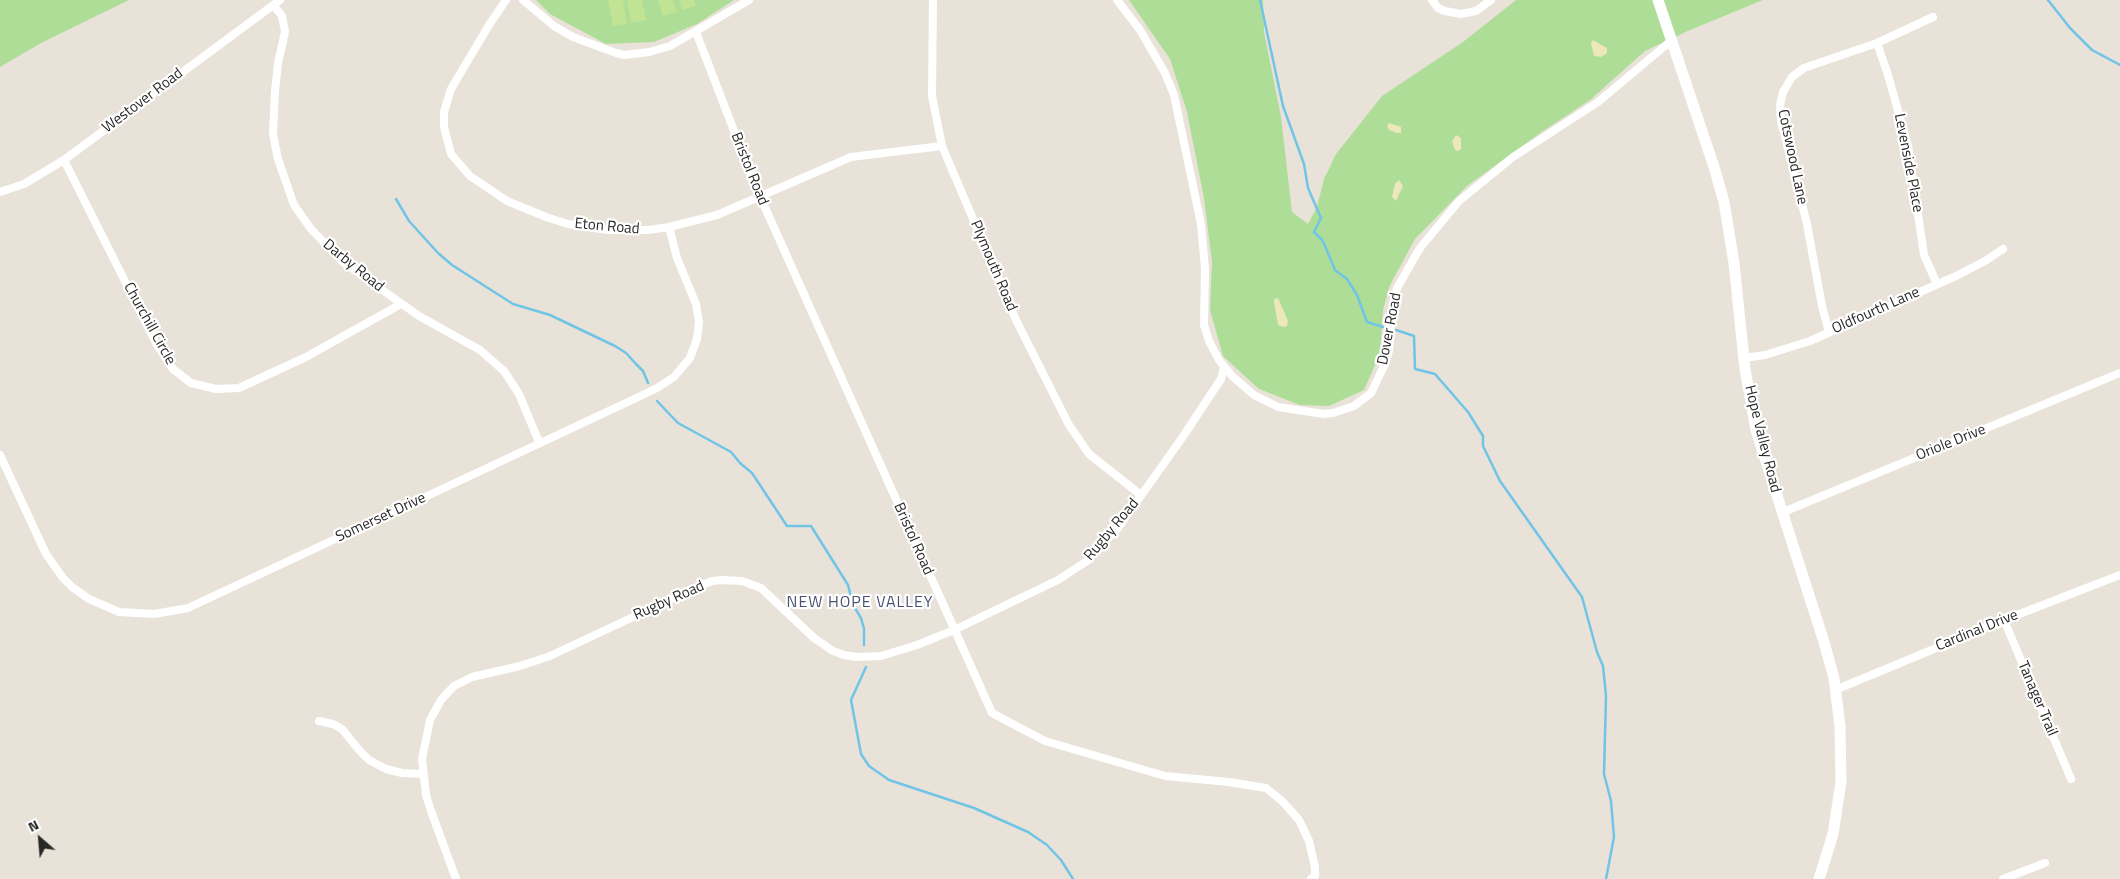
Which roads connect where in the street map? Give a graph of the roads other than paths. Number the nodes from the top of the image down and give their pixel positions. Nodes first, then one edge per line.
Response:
1 (280, 0) edge
2 (506, 0) edge
3 (523, 0) edge
4 (749, 0) edge
5 (932, 0) edge
6 (1117, 0) edge
7 (1432, 0) edge
8 (1491, 0) edge
9 (1658, 0) edge
10 (273, 5) junction
11 (1933, 17) dead end
12 (696, 32) junction
13 (1672, 40) junction
14 (1877, 42) junction
15 (942, 146) junction
16 (64, 160) junction
17 (0, 192) edge
18 (760, 196) junction
19 (669, 227) junction
20 (2003, 249) dead end
21 (1937, 284) junction
22 (401, 304) junction
23 (1829, 332) junction
24 (1744, 358) junction
25 (1224, 367) junction
26 (2120, 372) edge
27 (540, 442) junction
28 (0, 455) edge
29 (1141, 495) junction
30 (1781, 512) junction
31 (2120, 575) edge
32 (2004, 620) junction
33 (954, 630) junction
34 (1836, 690) junction
35 (319, 721) dead end
36 (423, 774) junction
37 (2071, 779) dead end
38 (2045, 863) dead end
39 (1315, 878) edge
40 (456, 879) edge
41 (1819, 879) edge
42 (2003, 879) edge

1 - 10 street, Westover Road
2 - 19 street, Eton Road
3 - 12 street
4 - 12 street
5 - 15 street, Plymouth Road
6 - 25 street, Dover Road
7 - 8 street
9 - 13 main road, Hope Valley Road
10 - 16 street, Westover Road
10 - 22 street, Darby Road
11 - 14 street, Cotswood Lane
12 - 18 street, Bristol Road
13 - 24 main road, Hope Valley Road
13 - 25 street, Dover Road
14 - 21 street, Levenside Place
14 - 23 street, Cotswood Lane
15 - 18 street, Eton Road
15 - 29 street, Plymouth Road
16 - 17 street, Westover Road
16 - 22 street, Churchill Circle
18 - 19 street, Eton Road
18 - 33 street, Bristol Road
19 - 27 street, Somerset Drive
20 - 21 street, Oldfourth Lane
21 - 23 street, Oldfourth Lane
22 - 27 street, Darby Road
23 - 24 street, Oldfourth Lane
24 - 30 main road, Hope Valley Road
25 - 29 street, Rugby Road
26 - 30 street, Oriole Drive
27 - 28 street, Somerset Drive
29 - 33 street, Rugby Road
30 - 34 main road, Hope Valley Road
31 - 32 street, Cardinal Drive
32 - 34 street, Cardinal Drive
32 - 37 street, Tanager Trail
33 - 36 street, Rugby Road
33 - 39 street, Bristol Road
34 - 41 main road, Hope Valley Road
35 - 36 street
36 - 40 street, Rugby Road
38 - 42 street

